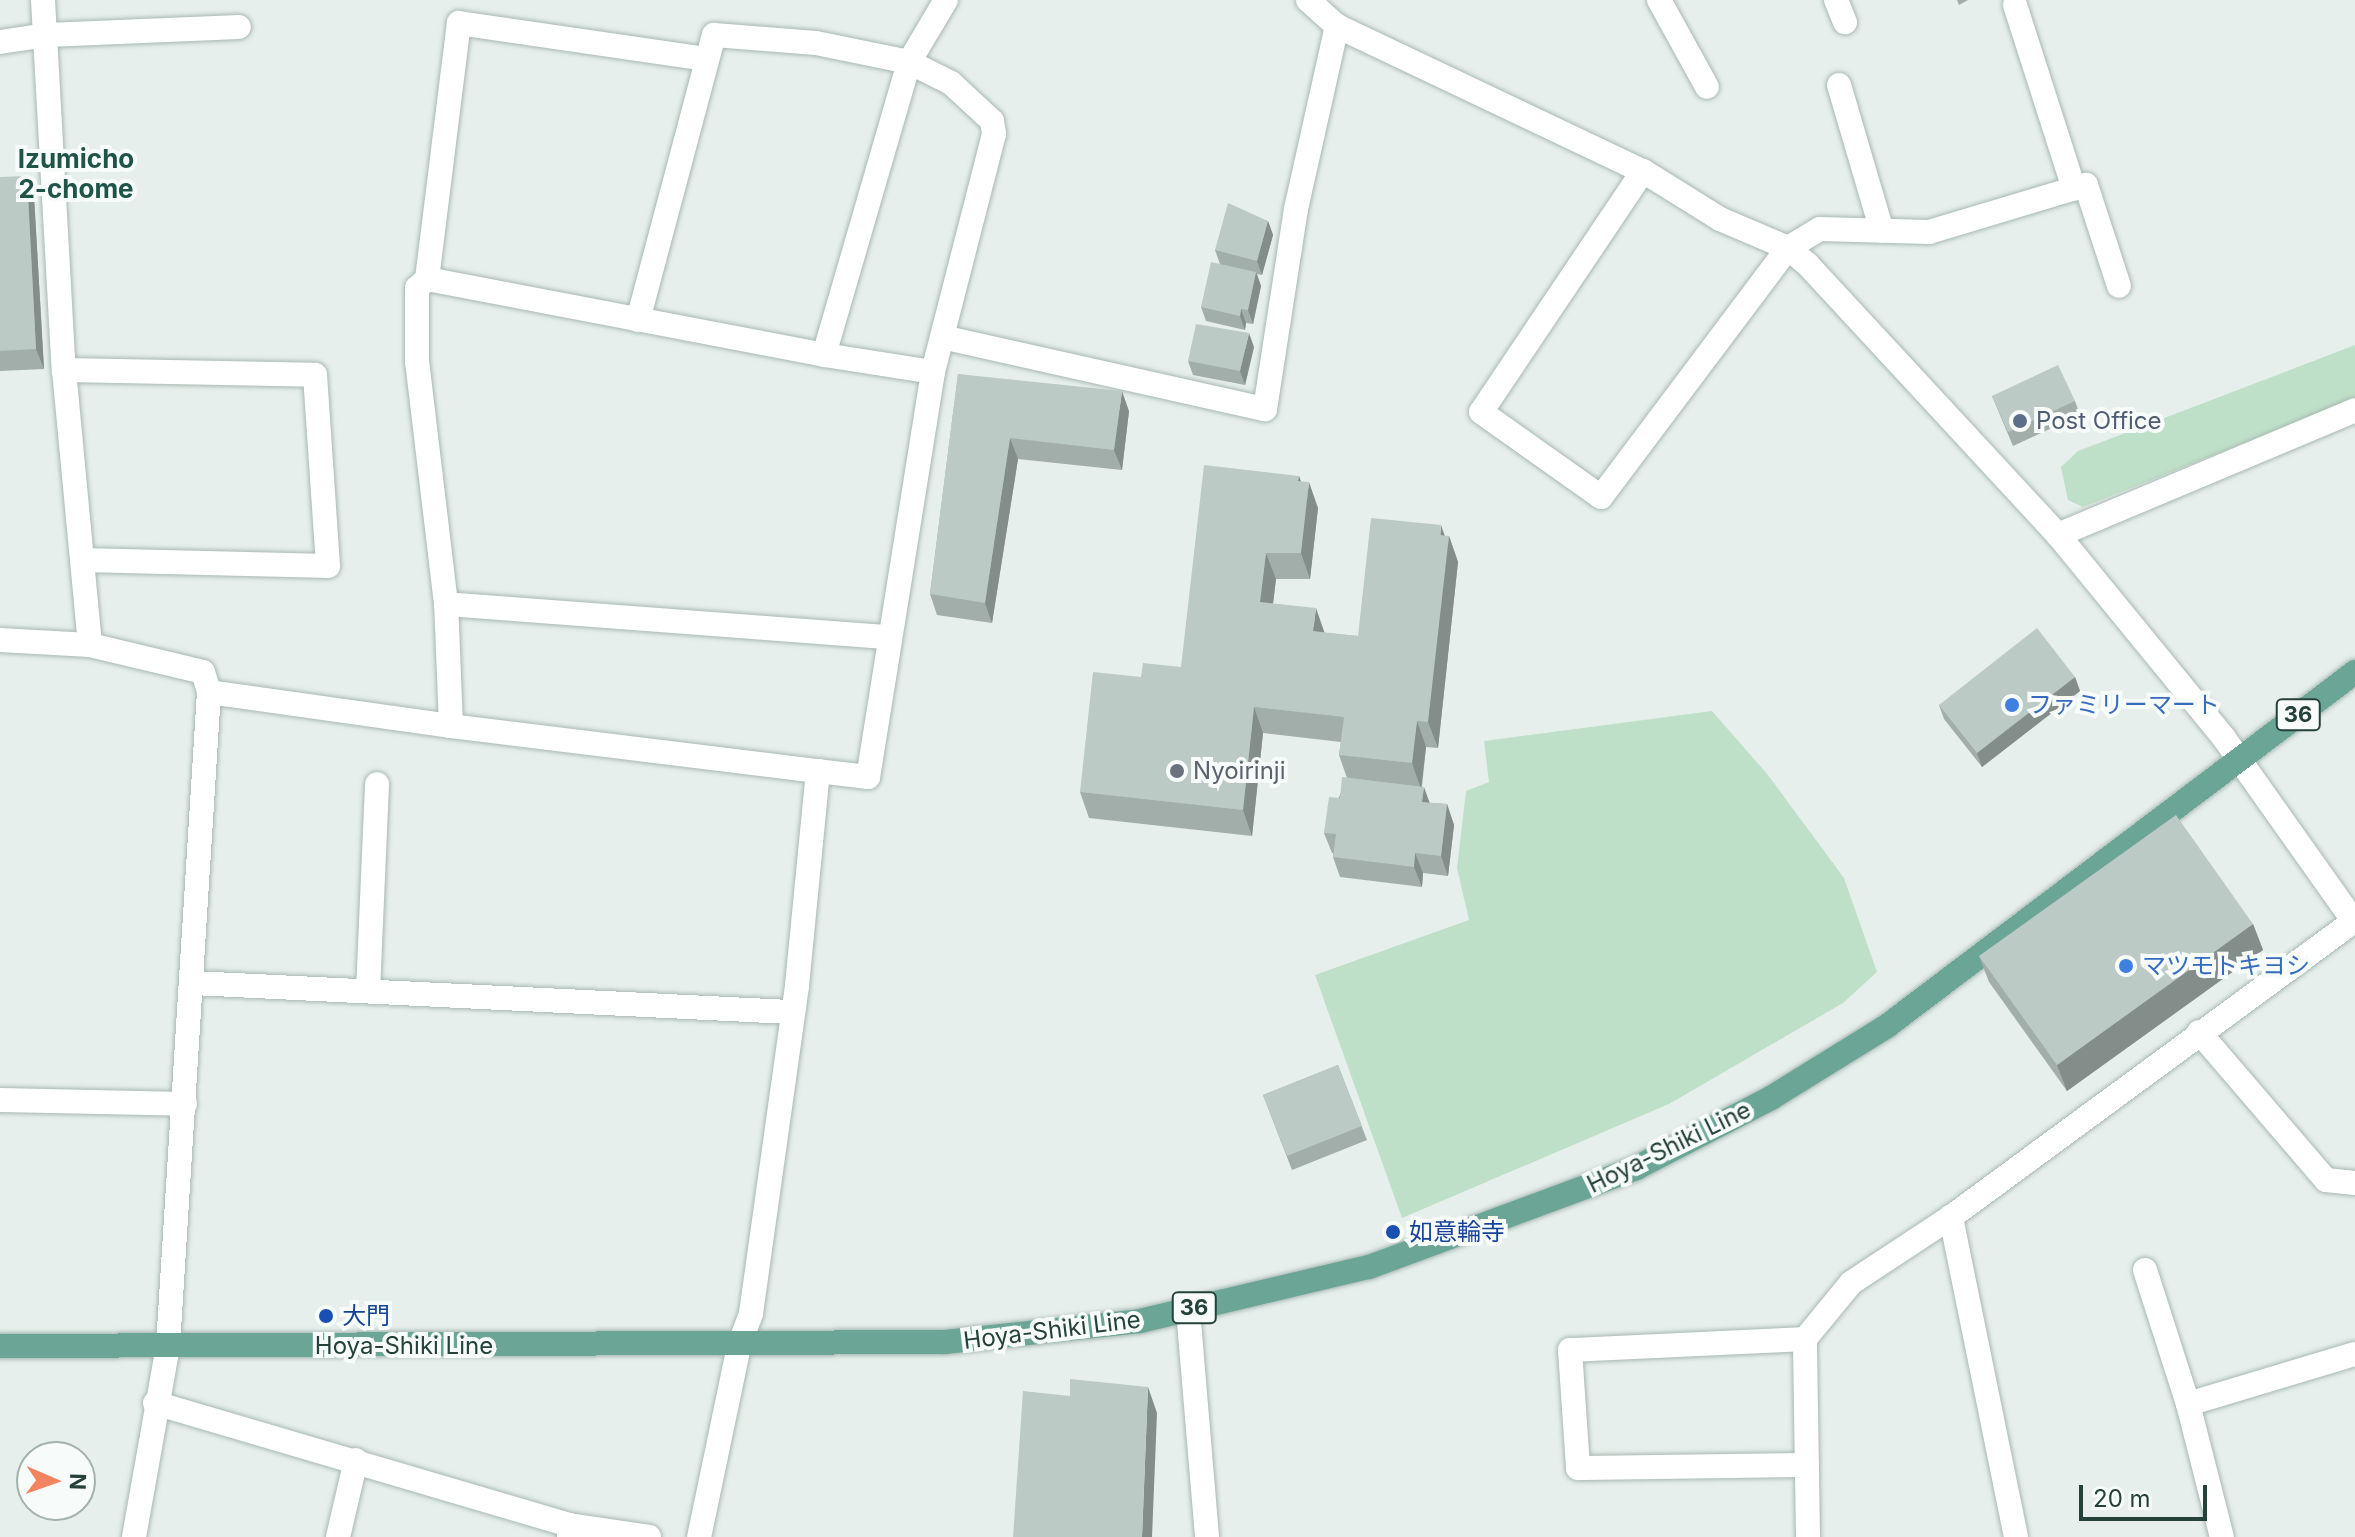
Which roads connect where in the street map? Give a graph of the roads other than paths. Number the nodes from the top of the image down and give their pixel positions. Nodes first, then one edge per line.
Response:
1 (43, 0) edge
2 (946, 0) edge
3 (1309, 0) edge
4 (1659, 0) edge
5 (2015, 5) dead end
6 (1337, 26) junction
7 (239, 27) dead end
8 (47, 35) junction
9 (0, 42) edge
10 (705, 59) junction
11 (909, 62) junction
12 (1839, 85) dead end
13 (1707, 87) dead end
14 (1643, 171) junction
15 (2074, 189) junction
16 (1882, 231) junction
17 (1788, 248) junction
18 (427, 279) junction
19 (2119, 286) dead end
20 (638, 320) junction
21 (942, 337) junction
22 (824, 355) junction
23 (64, 370) junction
24 (933, 372) junction
25 (2355, 410) edge
26 (2058, 535) junction
27 (83, 560) junction
28 (446, 604) junction
29 (887, 637) junction
30 (0, 640) edge
31 (90, 645) junction
32 (2355, 672) edge
33 (209, 692) junction
34 (451, 726) junction
35 (2240, 759) junction
36 (818, 771) junction
37 (377, 784) dead end
38 (2354, 922) edge
39 (193, 983) junction
40 (368, 991) junction
41 (790, 1012) junction
42 (2199, 1032) junction
43 (0, 1100) edge
44 (185, 1104) junction
45 (2355, 1183) edge
46 (1951, 1217) junction
47 (2145, 1270) dead end
48 (1188, 1310) junction
49 (1805, 1339) junction
50 (0, 1346) edge
51 (168, 1346) junction
52 (739, 1346) junction
53 (2355, 1354) edge
54 (155, 1403) junction
55 (2188, 1404) junction
56 (356, 1460) junction
57 (1807, 1465) junction
58 (569, 1531) edge
59 (134, 1537) edge
60 (338, 1537) edge
61 (649, 1537) edge
62 (699, 1537) edge
63 (1207, 1537) edge
64 (1808, 1537) edge
65 (2016, 1537) edge
66 (2222, 1537) edge

1 - 8 street
2 - 11 street
3 - 6 street
4 - 13 street
5 - 15 street
6 - 14 street
6 - 21 street
7 - 8 street
8 - 9 street
8 - 23 street
10 - 11 street
10 - 18 street
10 - 20 street
11 - 21 street
11 - 22 street
12 - 16 street
14 - 17 street
14 - 17 street
15 - 16 street
15 - 19 street
16 - 17 street
17 - 26 street
18 - 20 street
18 - 28 street
20 - 22 street
21 - 24 street
22 - 24 street
23 - 27 street
23 - 27 street
24 - 29 street
25 - 26 street
26 - 35 street
27 - 31 street
28 - 29 street
28 - 34 street
29 - 36 street
30 - 31 street
31 - 33 street
32 - 35 main road, Hoya-Shiki Line / 36
33 - 34 street
33 - 39 street
34 - 36 street
35 - 38 street
35 - 48 main road, Hoya-Shiki Line / 36
36 - 41 street
37 - 40 street
38 - 42 street
39 - 40 street
39 - 44 street
40 - 41 street
41 - 52 street
42 - 45 street
42 - 46 street
43 - 44 street
44 - 51 street
46 - 49 street
46 - 65 street
47 - 55 street
48 - 52 main road, Hoya-Shiki Line / 36
48 - 63 street
49 - 57 street
49 - 57 street
50 - 51 main road, Hoya-Shiki Line / 36
51 - 52 main road, Hoya-Shiki Line / 36
51 - 54 street
52 - 62 street
53 - 55 street
54 - 56 street
54 - 59 street
55 - 66 street
56 - 58 street
56 - 60 street
57 - 64 street
58 - 61 street

